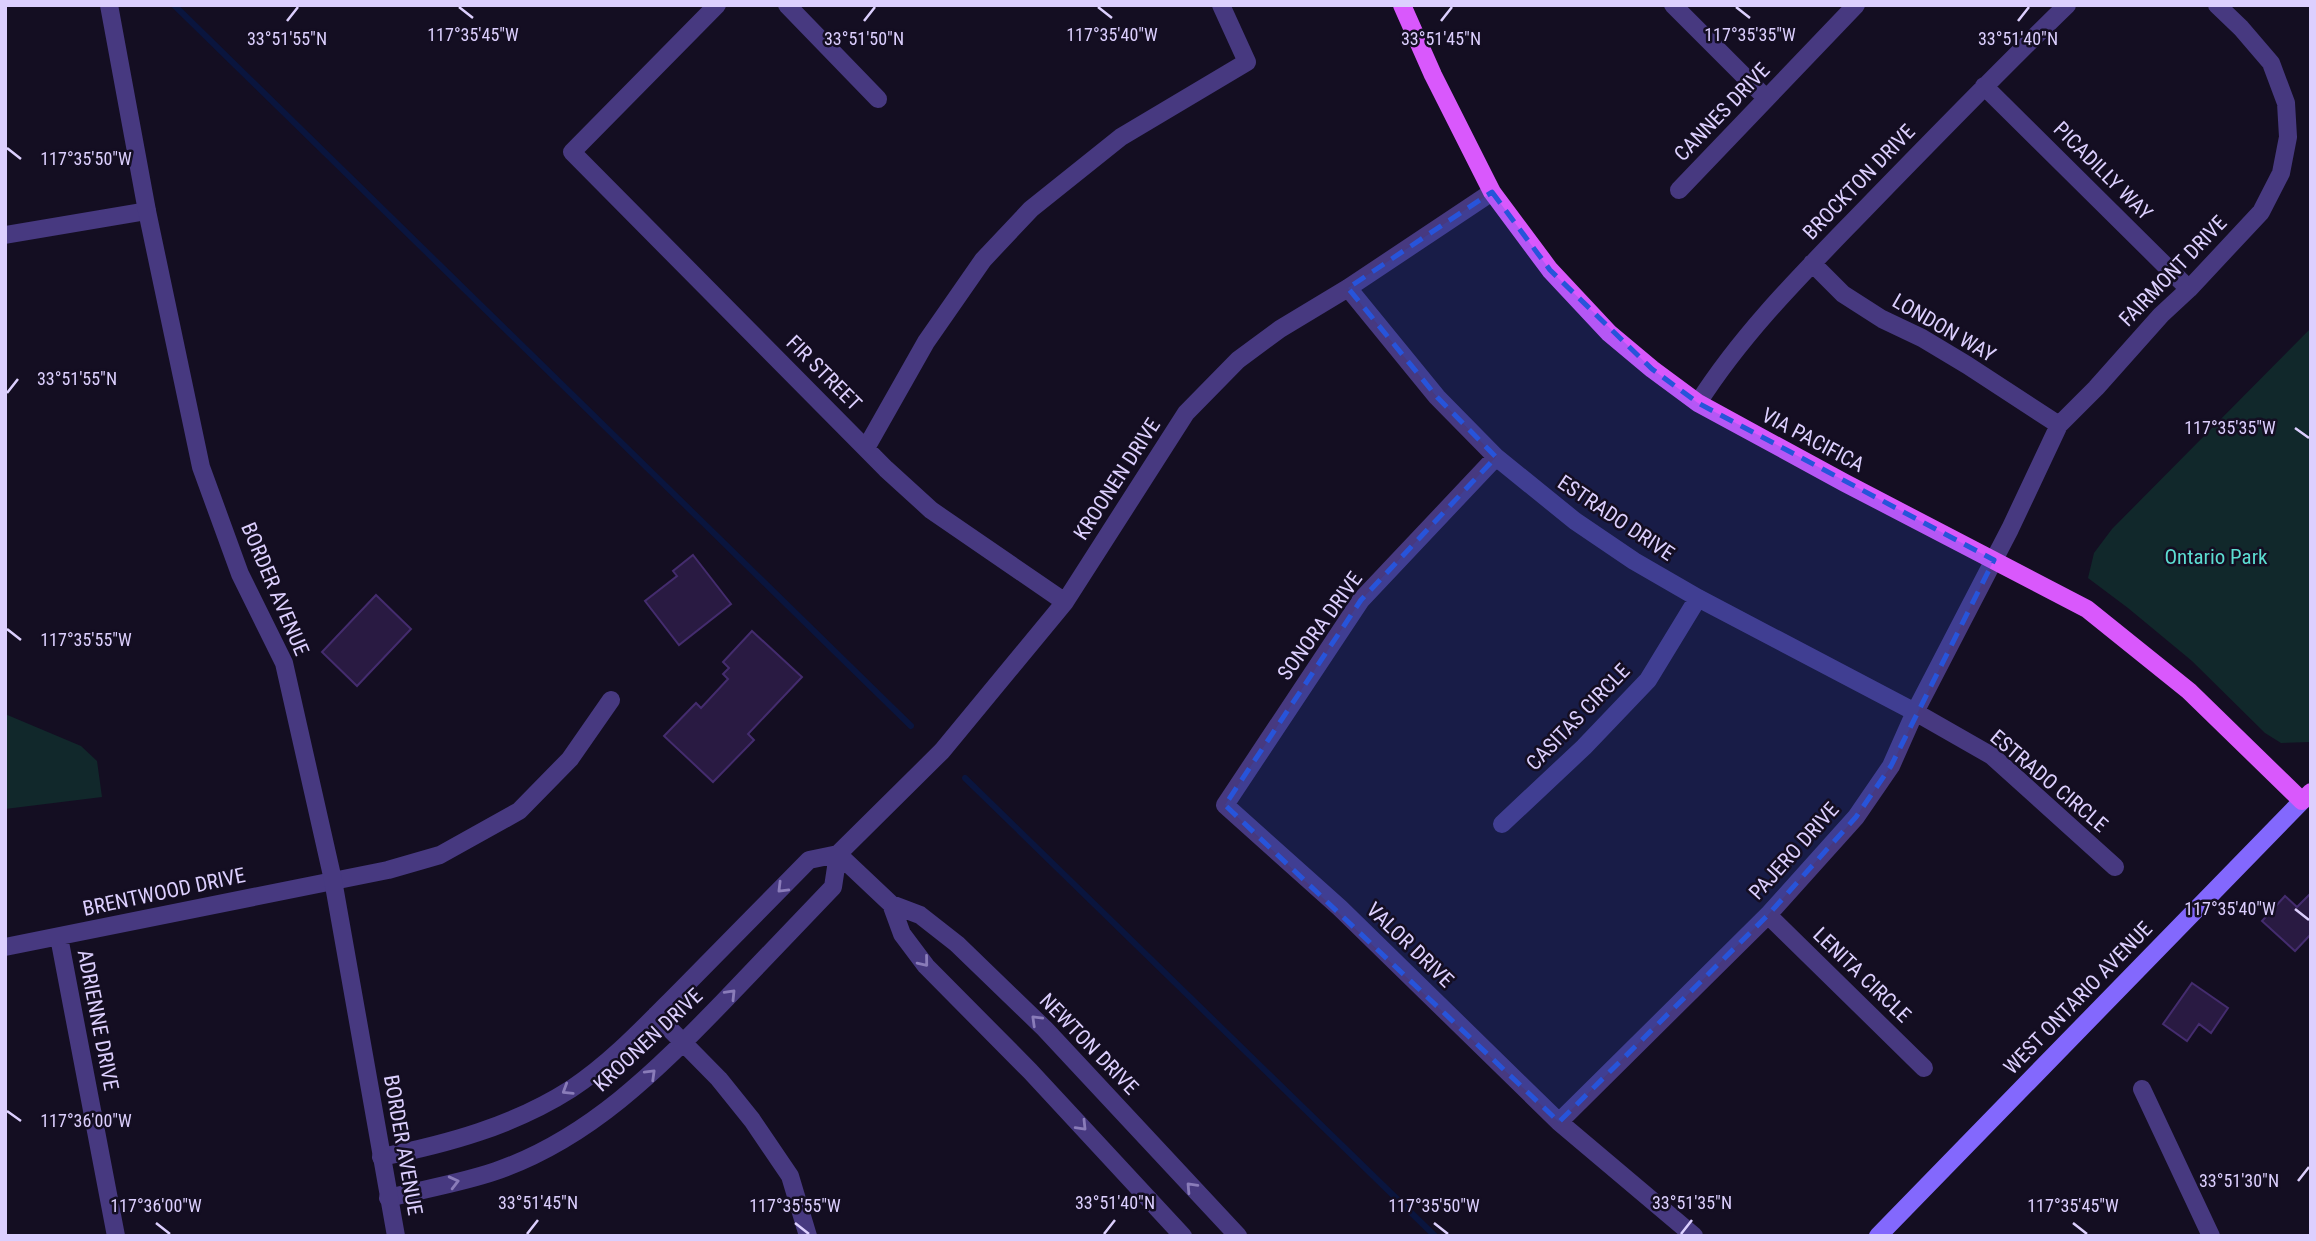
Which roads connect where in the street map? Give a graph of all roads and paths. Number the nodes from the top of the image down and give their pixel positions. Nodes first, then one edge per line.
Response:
1 (109, 5) edge
2 (718, 5) edge
3 (787, 5) edge
4 (1221, 5) edge
5 (1402, 5) edge
6 (1673, 5) edge
7 (1856, 5) edge
8 (2067, 5) edge
9 (2217, 5) edge
10 (1984, 86) junction
11 (1766, 98) junction
12 (878, 99) dead end
13 (1679, 190) dead end
14 (1492, 192) junction
15 (147, 211) junction
16 (5, 235) edge
17 (1812, 263) junction
18 (1348, 288) junction
19 (2189, 289) junction
20 (1698, 403) junction
21 (2059, 425) junction
22 (866, 448) junction
23 (1496, 457) junction
24 (1994, 559) junction
25 (1698, 598) junction
26 (1065, 602) junction
27 (611, 700) dead end
28 (1915, 712) junction
29 (2308, 802) edge
30 (1225, 805) joint
31 (1502, 824) dead end
32 (838, 854) junction
33 (2115, 867) dead end
34 (333, 880) junction
35 (891, 904) junction
36 (1768, 915) junction
37 (59, 937) junction
38 (5, 947) edge
39 (656, 1015) junction
40 (683, 1043) junction
41 (1924, 1068) dead end
42 (2142, 1089) dead end
43 (1559, 1122) junction
44 (381, 1157) junction
45 (388, 1198) junction
46 (116, 1236) edge
47 (396, 1236) edge
48 (808, 1236) edge
49 (1183, 1236) edge
50 (1238, 1236) edge
51 (1694, 1236) edge
52 (1878, 1236) edge
53 (2211, 1236) edge

1 - 15 street, BORDER AVENUE
2 - 22 street, FIR STREET
3 - 12 street
4 - 22 street
5 - 14 main road, VIA PACIFICA
6 - 11 street
7 - 11 street, CANNES DRIVE
8 - 10 street, BROCKTON DRIVE
9 - 19 street, FAIRMONT DRIVE
10 - 17 street, BROCKTON DRIVE
10 - 19 street, PICADILLY WAY
11 - 13 street, CANNES DRIVE
14 - 18 street, KROONEN DRIVE
14 - 20 main road, VIA PACIFICA
15 - 16 street
15 - 34 street, BORDER AVENUE
17 - 20 street, BROCKTON DRIVE
17 - 21 street, LONDON WAY
18 - 23 street, ESTRADO DRIVE
18 - 26 street, KROONEN DRIVE
19 - 21 street, FAIRMONT DRIVE
20 - 24 main road, VIA PACIFICA
21 - 24 street, FAIRMONT DRIVE
22 - 26 street, FIR STREET
23 - 25 street, ESTRADO DRIVE
23 - 30 street, SONORA DRIVE
24 - 28 street, PAJERO DRIVE
24 - 29 main road, VIA PACIFICA
25 - 28 street, ESTRADO DRIVE
25 - 31 street, CASITAS CIRCLE
26 - 32 street, KROONEN DRIVE
27 - 34 street, BRENTWOOD DRIVE
28 - 33 street, ESTRADO CIRCLE
28 - 36 street, PAJERO DRIVE
29 - 52 main road, WEST ONTARIO AVENUE
30 - 43 street, VALOR DRIVE
32 - 35 street, NEWTON DRIVE
32 -> 39 street, KROONEN DRIVE
40 -> 32 street, KROONEN DRIVE
34 - 37 street, BRENTWOOD DRIVE
34 - 44 street, BORDER AVENUE
35 -> 49 street, NEWTON DRIVE
50 -> 35 street, NEWTON DRIVE
36 - 41 street, LENITA CIRCLE
36 - 43 street, PAJERO DRIVE
37 - 38 street, BRENTWOOD DRIVE
37 - 46 street, ADRIENNE DRIVE
39 - 40 street
39 -> 44 street, KROONEN DRIVE
45 -> 40 street, KROONEN DRIVE
40 - 48 street
42 - 53 street
43 - 51 street, VALOR DRIVE
44 - 45 street, BORDER AVENUE
45 - 47 street, BORDER AVENUE

